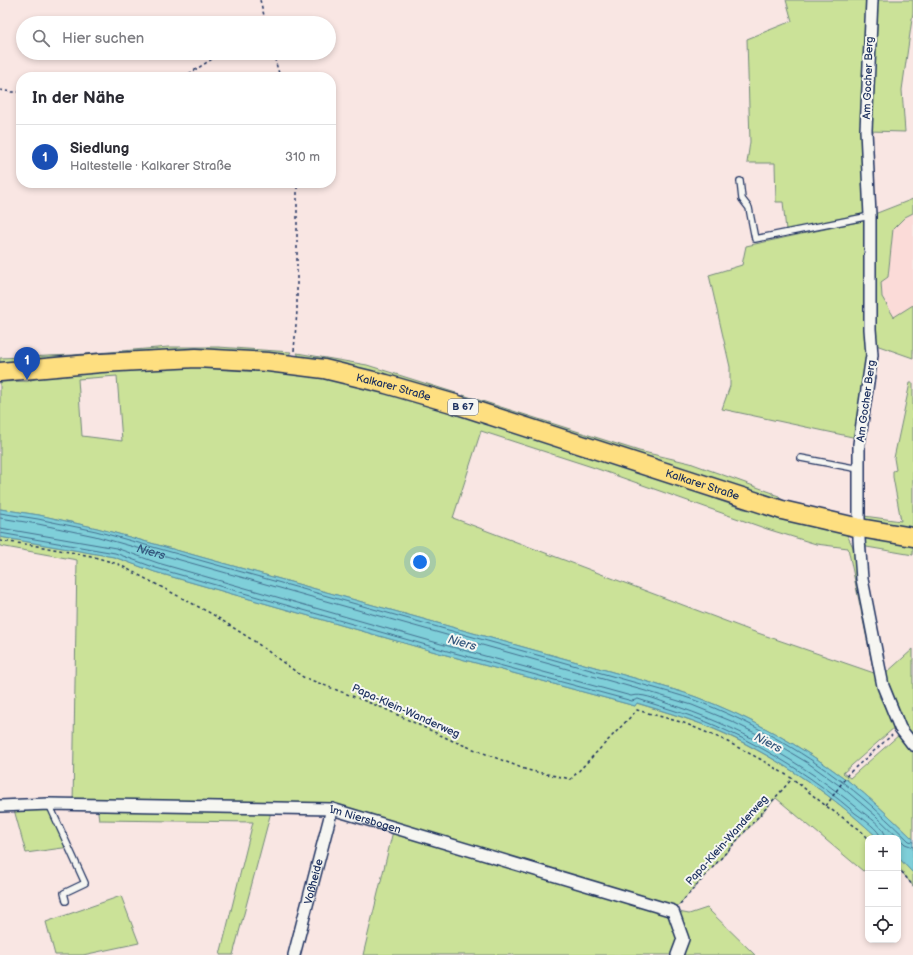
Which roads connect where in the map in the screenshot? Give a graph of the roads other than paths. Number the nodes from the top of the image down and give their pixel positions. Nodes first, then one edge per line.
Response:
1 (872, 0) edge
2 (740, 181) dead end
3 (870, 216) junction
4 (0, 372) edge
5 (801, 458) dead end
6 (859, 469) junction
7 (860, 528) junction
8 (913, 537) edge
9 (913, 745) edge
10 (49, 804) junction
11 (0, 806) edge
12 (332, 809) junction
13 (66, 901) dead end
14 (294, 955) edge
15 (677, 955) edge

1 - 3 street, Am Gocher Berg
2 - 3 lane
3 - 6 street, Am Gocher Berg
4 - 7 main road, Kalkarer Straße / B 67
5 - 6 lane
6 - 7 street, Am Gocher Berg
7 - 8 main road, Kalkarer Straße / B 67
7 - 9 street, Am Gocher Berg
10 - 11 street, Im Niersbogen
10 - 12 street, Im Niersbogen
10 - 13 lane
12 - 14 street, Voßheide
12 - 15 street, Im Niersbogen

